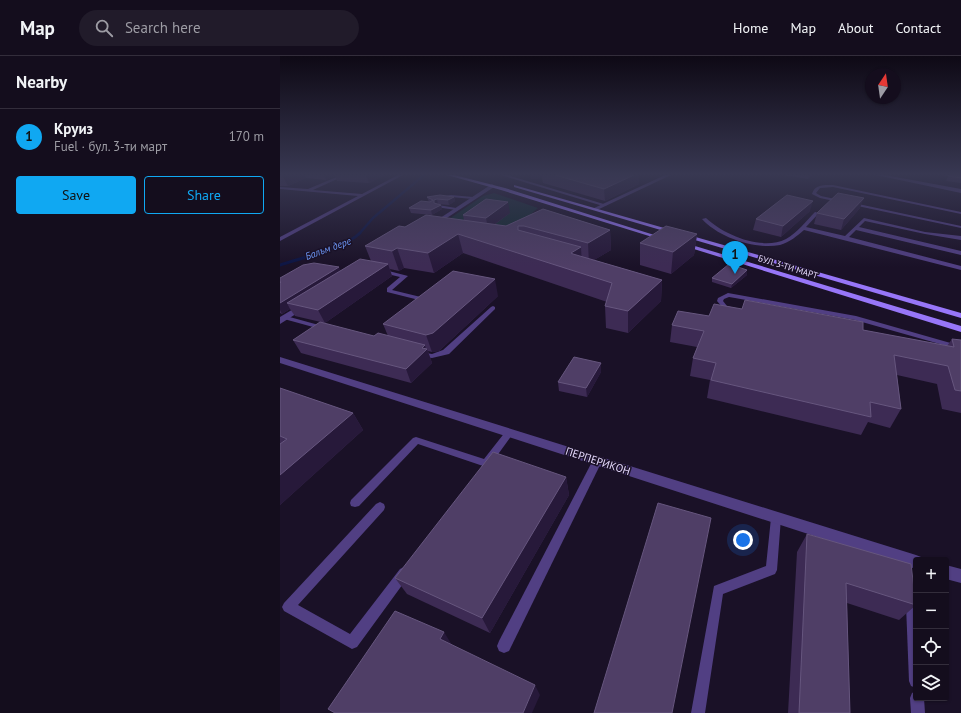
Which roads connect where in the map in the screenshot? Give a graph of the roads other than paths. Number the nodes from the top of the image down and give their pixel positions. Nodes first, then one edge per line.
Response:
1 (342, 206) edge
2 (438, 206) edge
3 (461, 206) edge
4 (557, 206) edge
5 (583, 206) edge
6 (603, 206) edge
7 (861, 206) edge
8 (926, 206) edge
9 (456, 209) junction
10 (595, 209) junction
11 (575, 211) junction
12 (817, 213) edge
13 (961, 213) edge
14 (704, 220) dead end
15 (435, 226) edge
16 (961, 227) edge
17 (803, 228) junction
18 (855, 228) junction
19 (846, 238) junction
20 (961, 238) edge
21 (280, 239) edge
22 (961, 253) edge
23 (961, 268) edge
24 (372, 269) edge
25 (312, 301) edge
26 (425, 305) edge
27 (493, 308) dead end
28 (815, 309) junction
29 (737, 310) edge
30 (961, 316) edge
31 (283, 320) edge
32 (814, 320) edge
33 (961, 329) edge
34 (332, 330) edge
35 (961, 348) edge
36 (934, 349) edge
37 (413, 352) edge
38 (280, 360) edge
39 (510, 433) junction
40 (597, 461) junction
41 (355, 503) dead end
42 (380, 507) dead end
43 (776, 518) junction
44 (913, 561) edge
45 (410, 566) edge
46 (949, 573) edge
47 (961, 576) edge
48 (912, 605) edge
49 (504, 646) dead end
50 (915, 665) edge
51 (917, 701) edge
52 (698, 713) edge
53 (918, 713) edge

1 - 21 lane
2 - 9 lane
3 - 9 street
4 - 11 street, БУЛ. 3-ТИ МАРТ
5 - 10 street, БУЛ. 3-ТИ МАРТ
6 - 10 street
7 - 16 lane
8 - 13 lane
9 - 15 street
10 - 11 street
10 - 30 street, БУЛ. 3-ТИ МАРТ
11 - 33 street, БУЛ. 3-ТИ МАРТ
12 - 17 lane
14 - 17 lane
17 - 19 lane
18 - 19 lane
18 - 20 lane
18 - 22 lane
19 - 23 lane
24 - 26 lane
25 - 31 street
27 - 37 lane
28 - 29 lane
28 - 32 lane
28 - 35 lane
31 - 34 lane
35 - 36 lane
38 - 39 street, ПЕРПЕРИКОН
39 - 40 street, ПЕРПЕРИКОН
39 - 41 lane
40 - 43 street, ПЕРПЕРИКОН
40 - 49 lane
42 - 45 lane
43 - 44 street, ПЕРПЕРИКОН
43 - 52 lane
46 - 47 street
48 - 50 lane
51 - 53 lane

